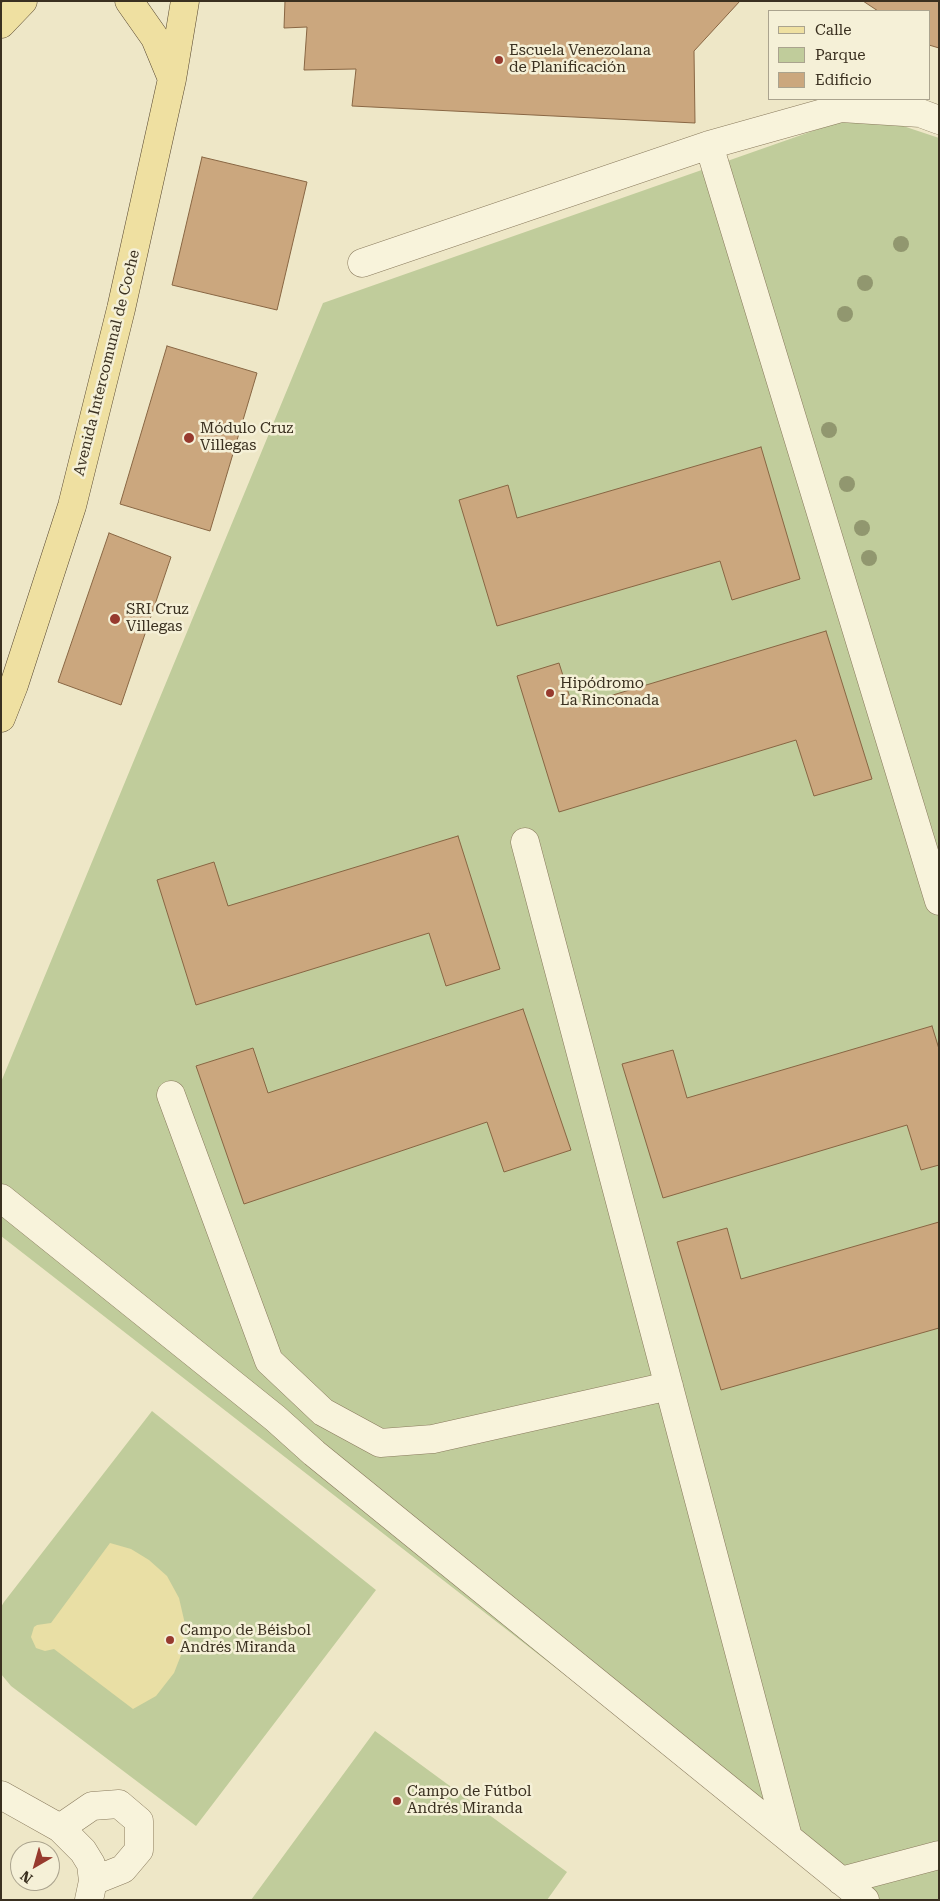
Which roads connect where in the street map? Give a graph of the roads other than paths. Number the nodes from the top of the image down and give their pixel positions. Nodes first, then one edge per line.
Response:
1 (6, 1) edge
2 (23, 1) edge
3 (129, 1) edge
4 (185, 1) edge
5 (1, 16) edge
6 (1, 24) edge
7 (172, 79) junction
8 (939, 120) edge
9 (709, 145) junction
10 (362, 262) dead end
11 (8, 693) edge
12 (1, 718) edge
13 (524, 842) dead end
14 (939, 901) edge
15 (171, 1095) dead end
16 (1, 1198) edge
17 (668, 1386) junction
18 (1, 1795) edge
19 (60, 1828) junction
20 (788, 1837) junction
21 (939, 1855) edge
22 (841, 1881) junction
23 (91, 1890) edge
24 (864, 1900) edge

1 - 5 main road
2 - 6 main road
3 - 7 main road
4 - 7 main road, Avenida Intercomunal de Coche
7 - 11 main road, Avenida Intercomunal de Coche
8 - 9 lane
9 - 10 lane
9 - 14 lane
11 - 12 main road, Avenida Intercomunal de Coche
13 - 17 lane
15 - 17 lane
16 - 20 lane
17 - 20 lane
18 - 19 lane
19 - 23 lane
19 - 23 lane
20 - 22 lane
21 - 22 lane
22 - 24 lane

